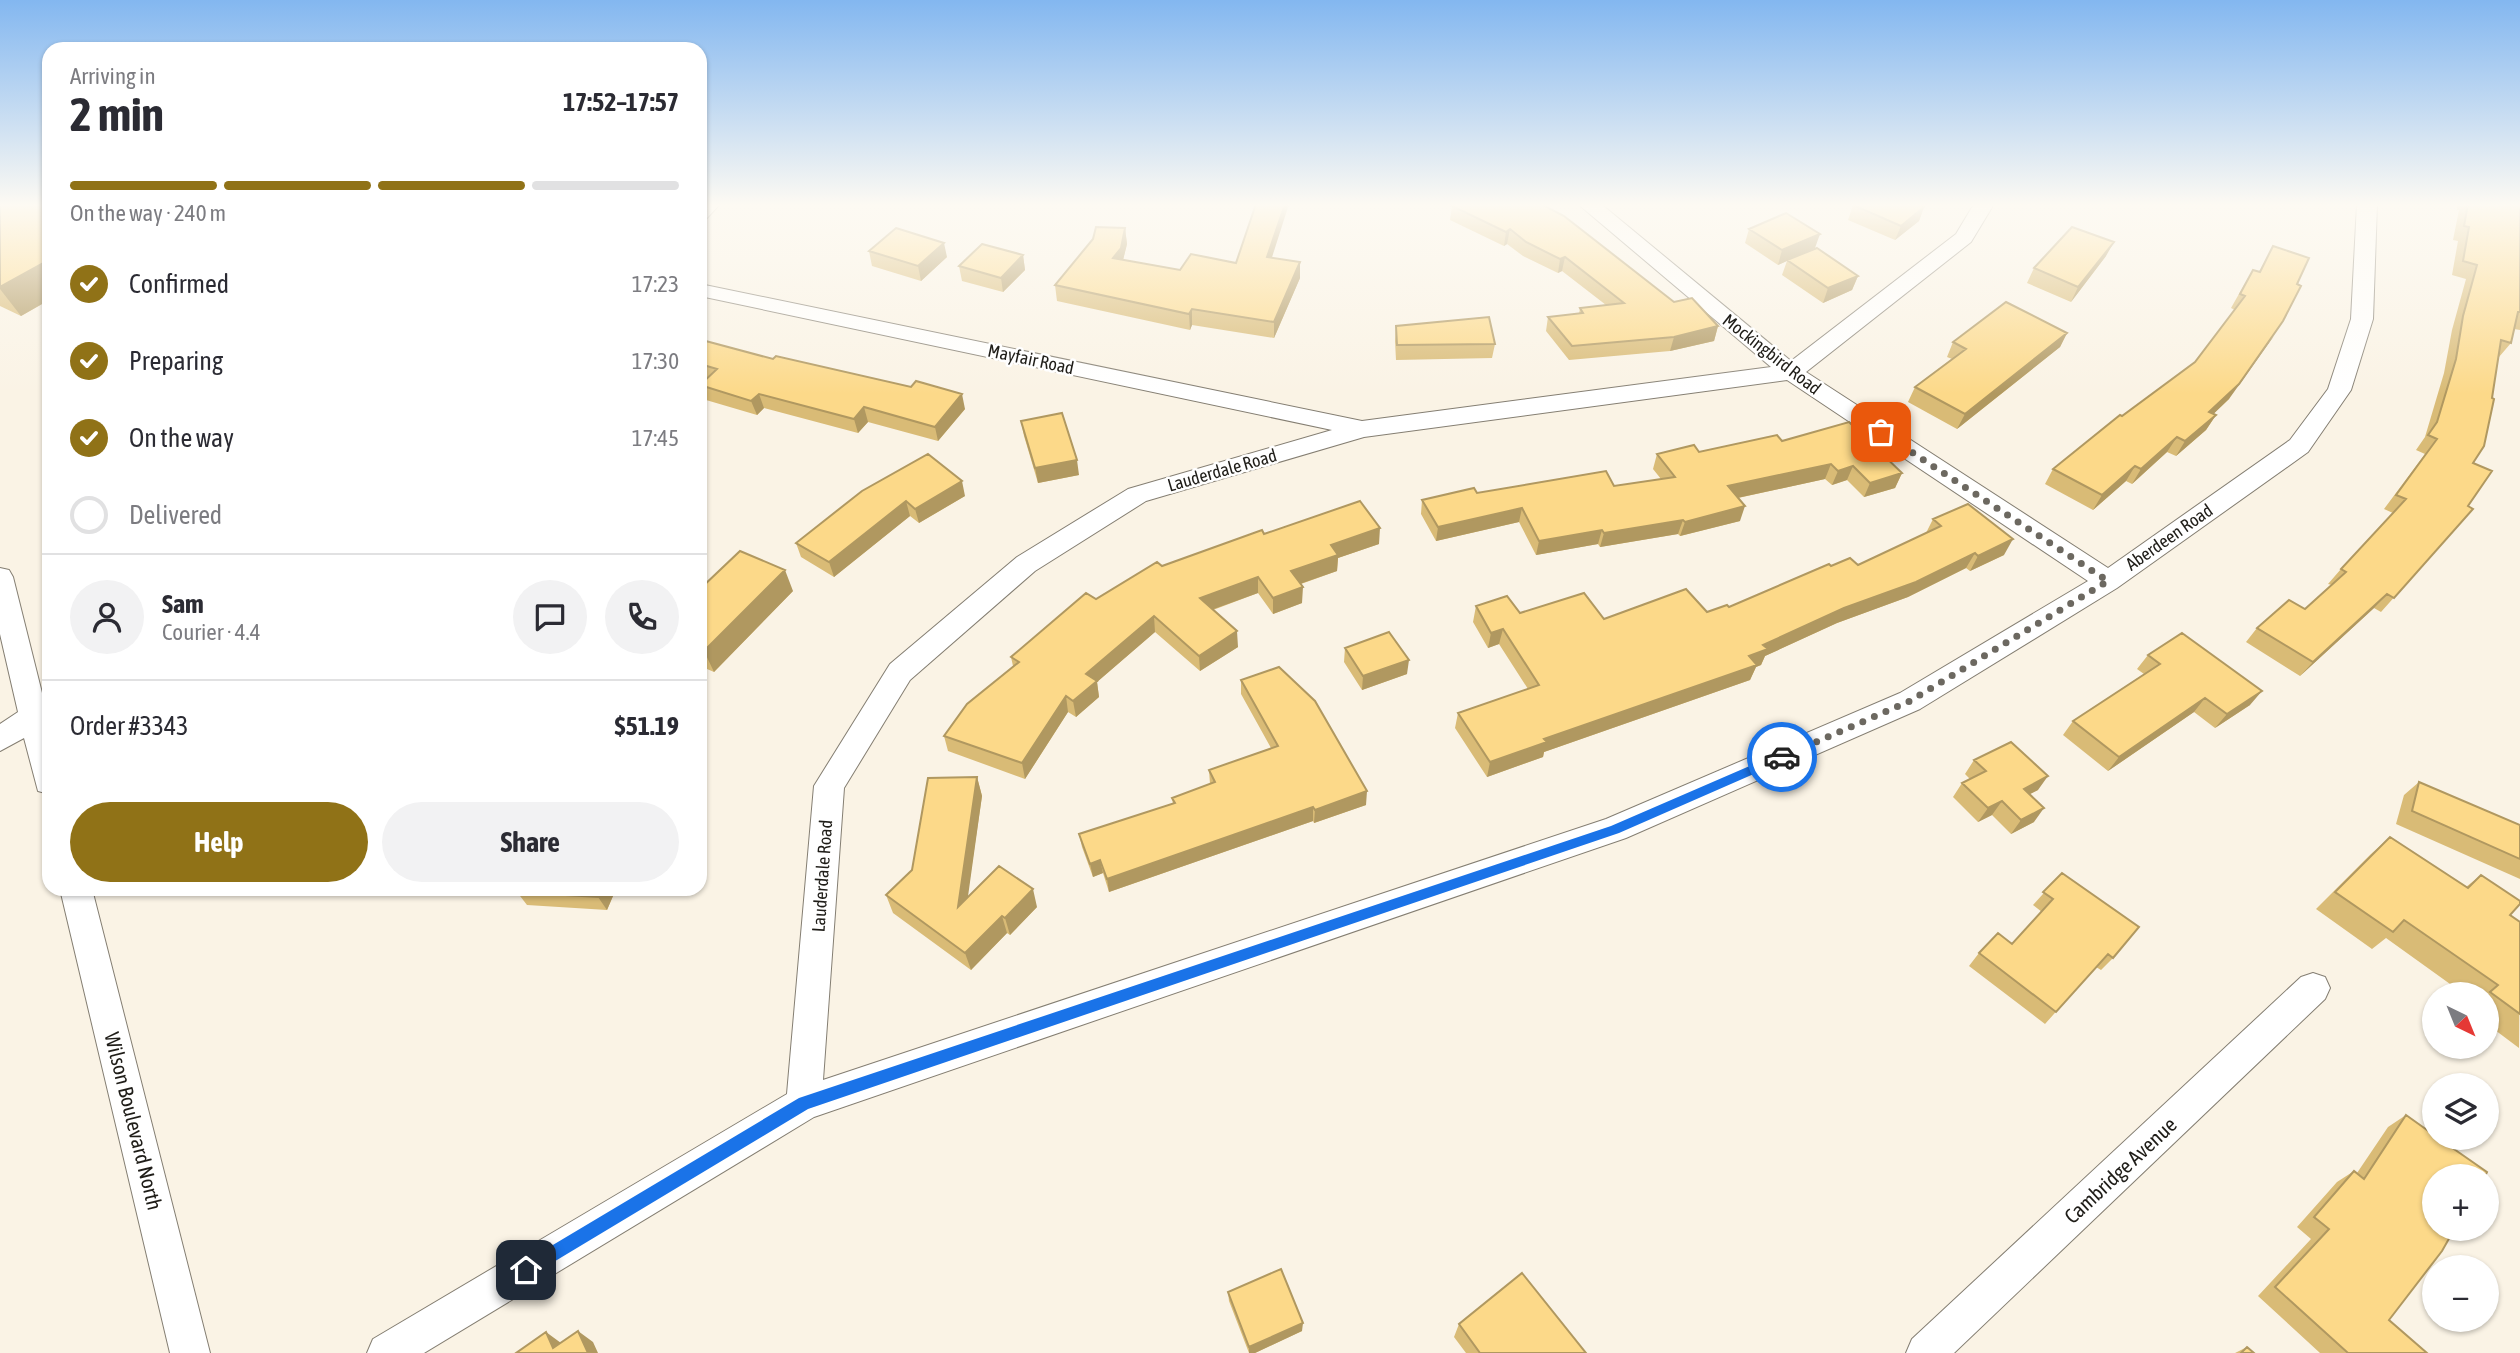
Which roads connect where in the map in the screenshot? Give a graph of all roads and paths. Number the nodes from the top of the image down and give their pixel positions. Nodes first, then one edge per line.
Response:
1 (1664, 267) edge
2 (1926, 267) edge
3 (2364, 267) edge
4 (707, 291) edge
5 (1791, 372) junction
6 (1363, 429) junction
7 (0, 577) edge
8 (2108, 581) junction
9 (40, 710) edge
10 (0, 739) edge
11 (78, 896) edge
12 (2313, 988) dead end
13 (804, 1103) junction
14 (190, 1353) edge
15 (387, 1353) edge
16 (1926, 1353) edge

1 - 5 street, Mockingbird Road
2 - 5 street
3 - 8 street, Aberdeen Road
4 - 6 street, Mayfair Road
5 - 6 street, Lauderdale Road
5 - 8 street, Mockingbird Road
6 - 13 street, Lauderdale Road
7 - 9 street
8 - 13 street, Aberdeen Road
9 - 10 street
11 - 14 street, Wilson Boulevard North
12 - 16 street, Cambridge Avenue
13 - 15 street, Aberdeen Road

